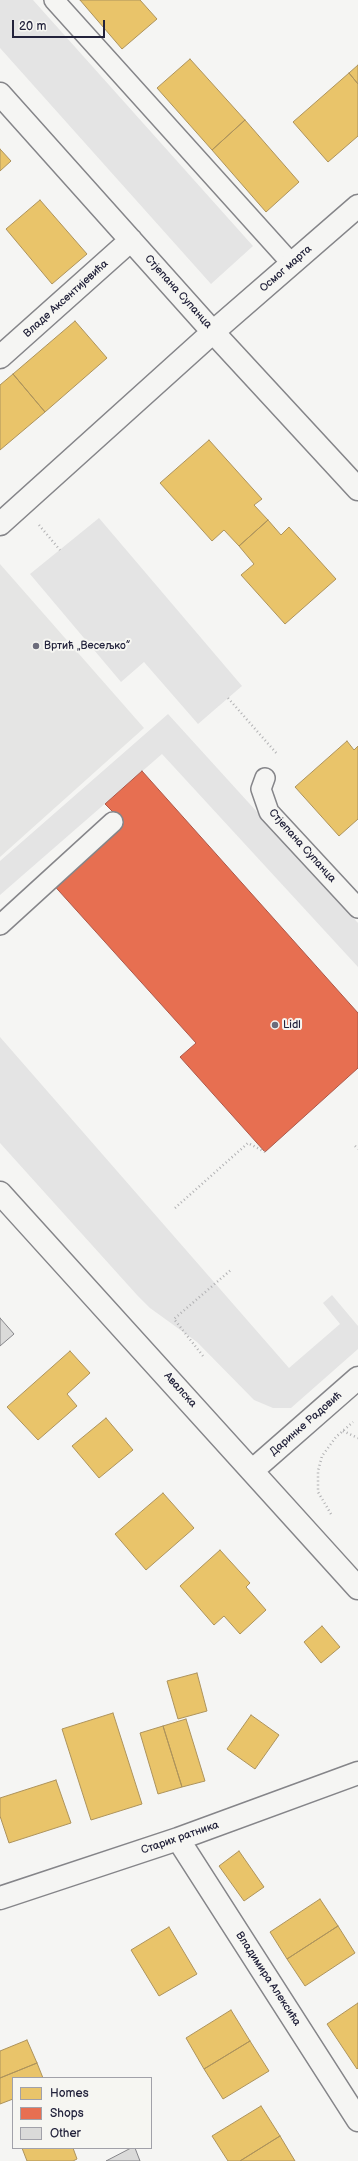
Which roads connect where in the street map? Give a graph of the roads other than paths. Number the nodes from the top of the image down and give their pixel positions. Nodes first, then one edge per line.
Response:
1 (54, 0) edge
2 (0, 94) edge
3 (358, 206) edge
4 (131, 240) junction
5 (292, 264) junction
6 (213, 332) junction
7 (0, 357) edge
8 (358, 489) edge
9 (0, 524) edge
10 (265, 778) dead end
11 (113, 822) dead end
12 (354, 898) edge
13 (0, 925) edge
14 (0, 1194) edge
15 (358, 1378) edge
16 (253, 1470) junction
17 (358, 1588) edge
18 (358, 1773) edge
19 (178, 1839) junction
20 (0, 1898) edge
21 (358, 2120) edge

1 - 5 lane
2 - 4 street, Стјепана Супанца
3 - 5 street, Осмог марта
4 - 6 street, Стјепана Супанца
4 - 7 street, Владе Аксентијевића
5 - 6 street, Осмог марта
6 - 8 street, Стјепана Супанца
6 - 9 street, Осмог марта
10 - 12 lane, Стјепана Супанца
11 - 13 lane
14 - 16 street, Авалска
15 - 16 street, Даринке Радовић
16 - 17 street, Авалска
18 - 19 street, Старих ратника
19 - 20 street, Старих ратника
19 - 21 street, Владимира Алексића

